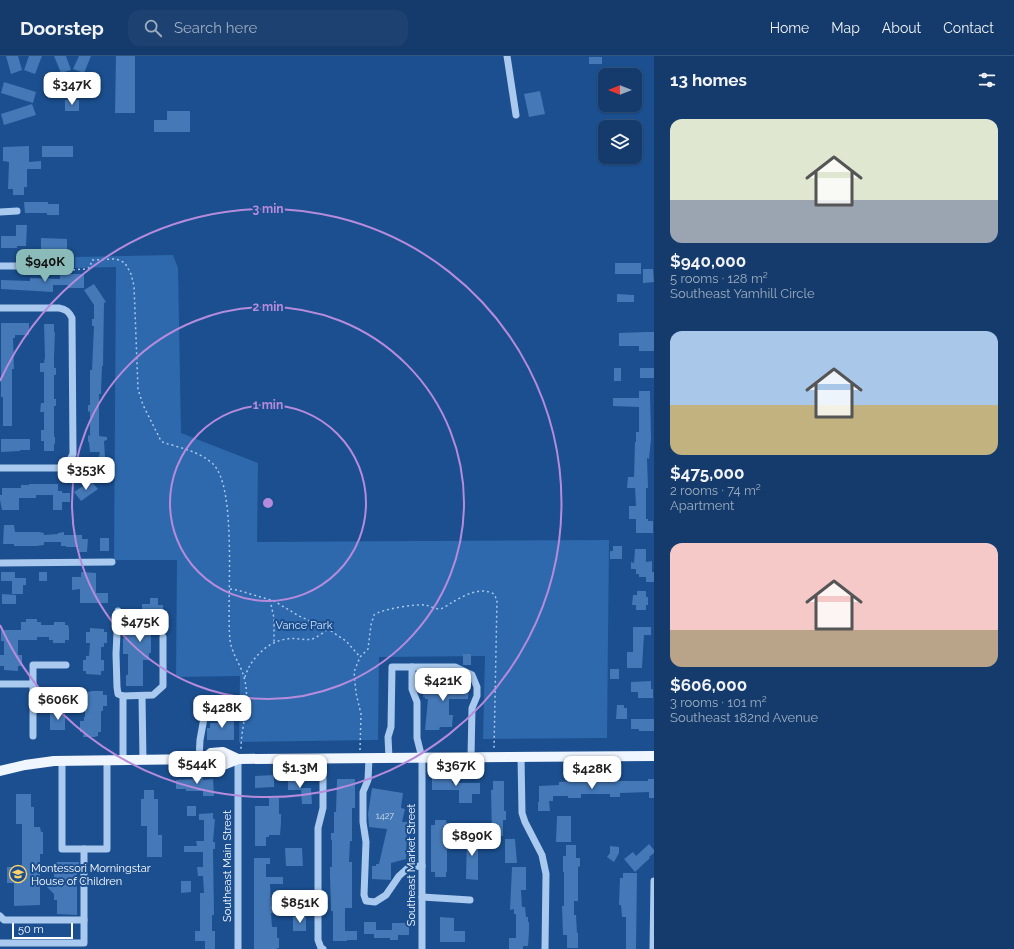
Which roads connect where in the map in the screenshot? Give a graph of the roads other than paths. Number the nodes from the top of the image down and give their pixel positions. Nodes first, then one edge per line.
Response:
1 (507, 56) edge
2 (516, 115) dead end
3 (17, 211) dead end
4 (0, 212) edge
5 (0, 266) edge
6 (62, 266) road end
7 (0, 308) edge
8 (0, 468) edge
9 (112, 562) dead end
10 (0, 563) edge
11 (118, 611) dead end
12 (163, 636) dead end
13 (66, 665) dead end
14 (412, 667) junction
15 (0, 684) edge
16 (33, 684) junction
17 (123, 696) junction
18 (142, 696) junction
19 (204, 718) dead end
20 (33, 736) dead end
21 (521, 756) junction
22 (654, 756) edge
23 (471, 757) junction
24 (323, 758) junction
25 (364, 758) junction
26 (389, 758) junction
27 (422, 758) junction
28 (202, 759) junction
29 (239, 759) junction
30 (123, 760) junction
31 (143, 760) junction
32 (62, 761) junction
33 (107, 761) junction
34 (0, 772) edge
35 (84, 849) junction
36 (422, 866) junction
37 (654, 882) edge
38 (653, 894) edge
39 (422, 897) junction
40 (470, 900) dead end
41 (0, 916) edge
42 (84, 920) junction
43 (0, 943) edge
44 (238, 949) edge
45 (322, 949) edge
46 (422, 949) edge
47 (545, 949) edge
48 (653, 949) edge

1 - 2 street
3 - 4 street
5 - 6 street
7 - 8 street
9 - 10 street
11 - 17 street
12 - 18 street
13 - 16 street
14 - 23 street
14 - 26 street
14 - 27 street, Southeast Market Street
15 - 16 street
16 - 20 street
17 - 18 street
17 - 30 street
18 - 31 street
19 - 28 street
21 - 22 main road
21 - 23 main road
21 - 47 street
23 - 27 main road
24 - 25 main road
24 - 29 main road
24 - 45 street
25 - 26 main road
25 - 36 street
26 - 27 main road
27 - 36 street, Southeast Market Street
28 - 29 main road
28 - 31 main road
29 - 44 street, Southeast Main Street
30 - 31 main road
30 - 33 main road
32 - 33 main road
32 - 34 main road
32 - 35 street
33 - 35 street
35 - 42 street
36 - 39 street, Southeast Market Street
37 - 38 street
38 - 48 street
39 - 40 street
39 - 46 street, Southeast Market Street
41 - 42 street
42 - 43 street

